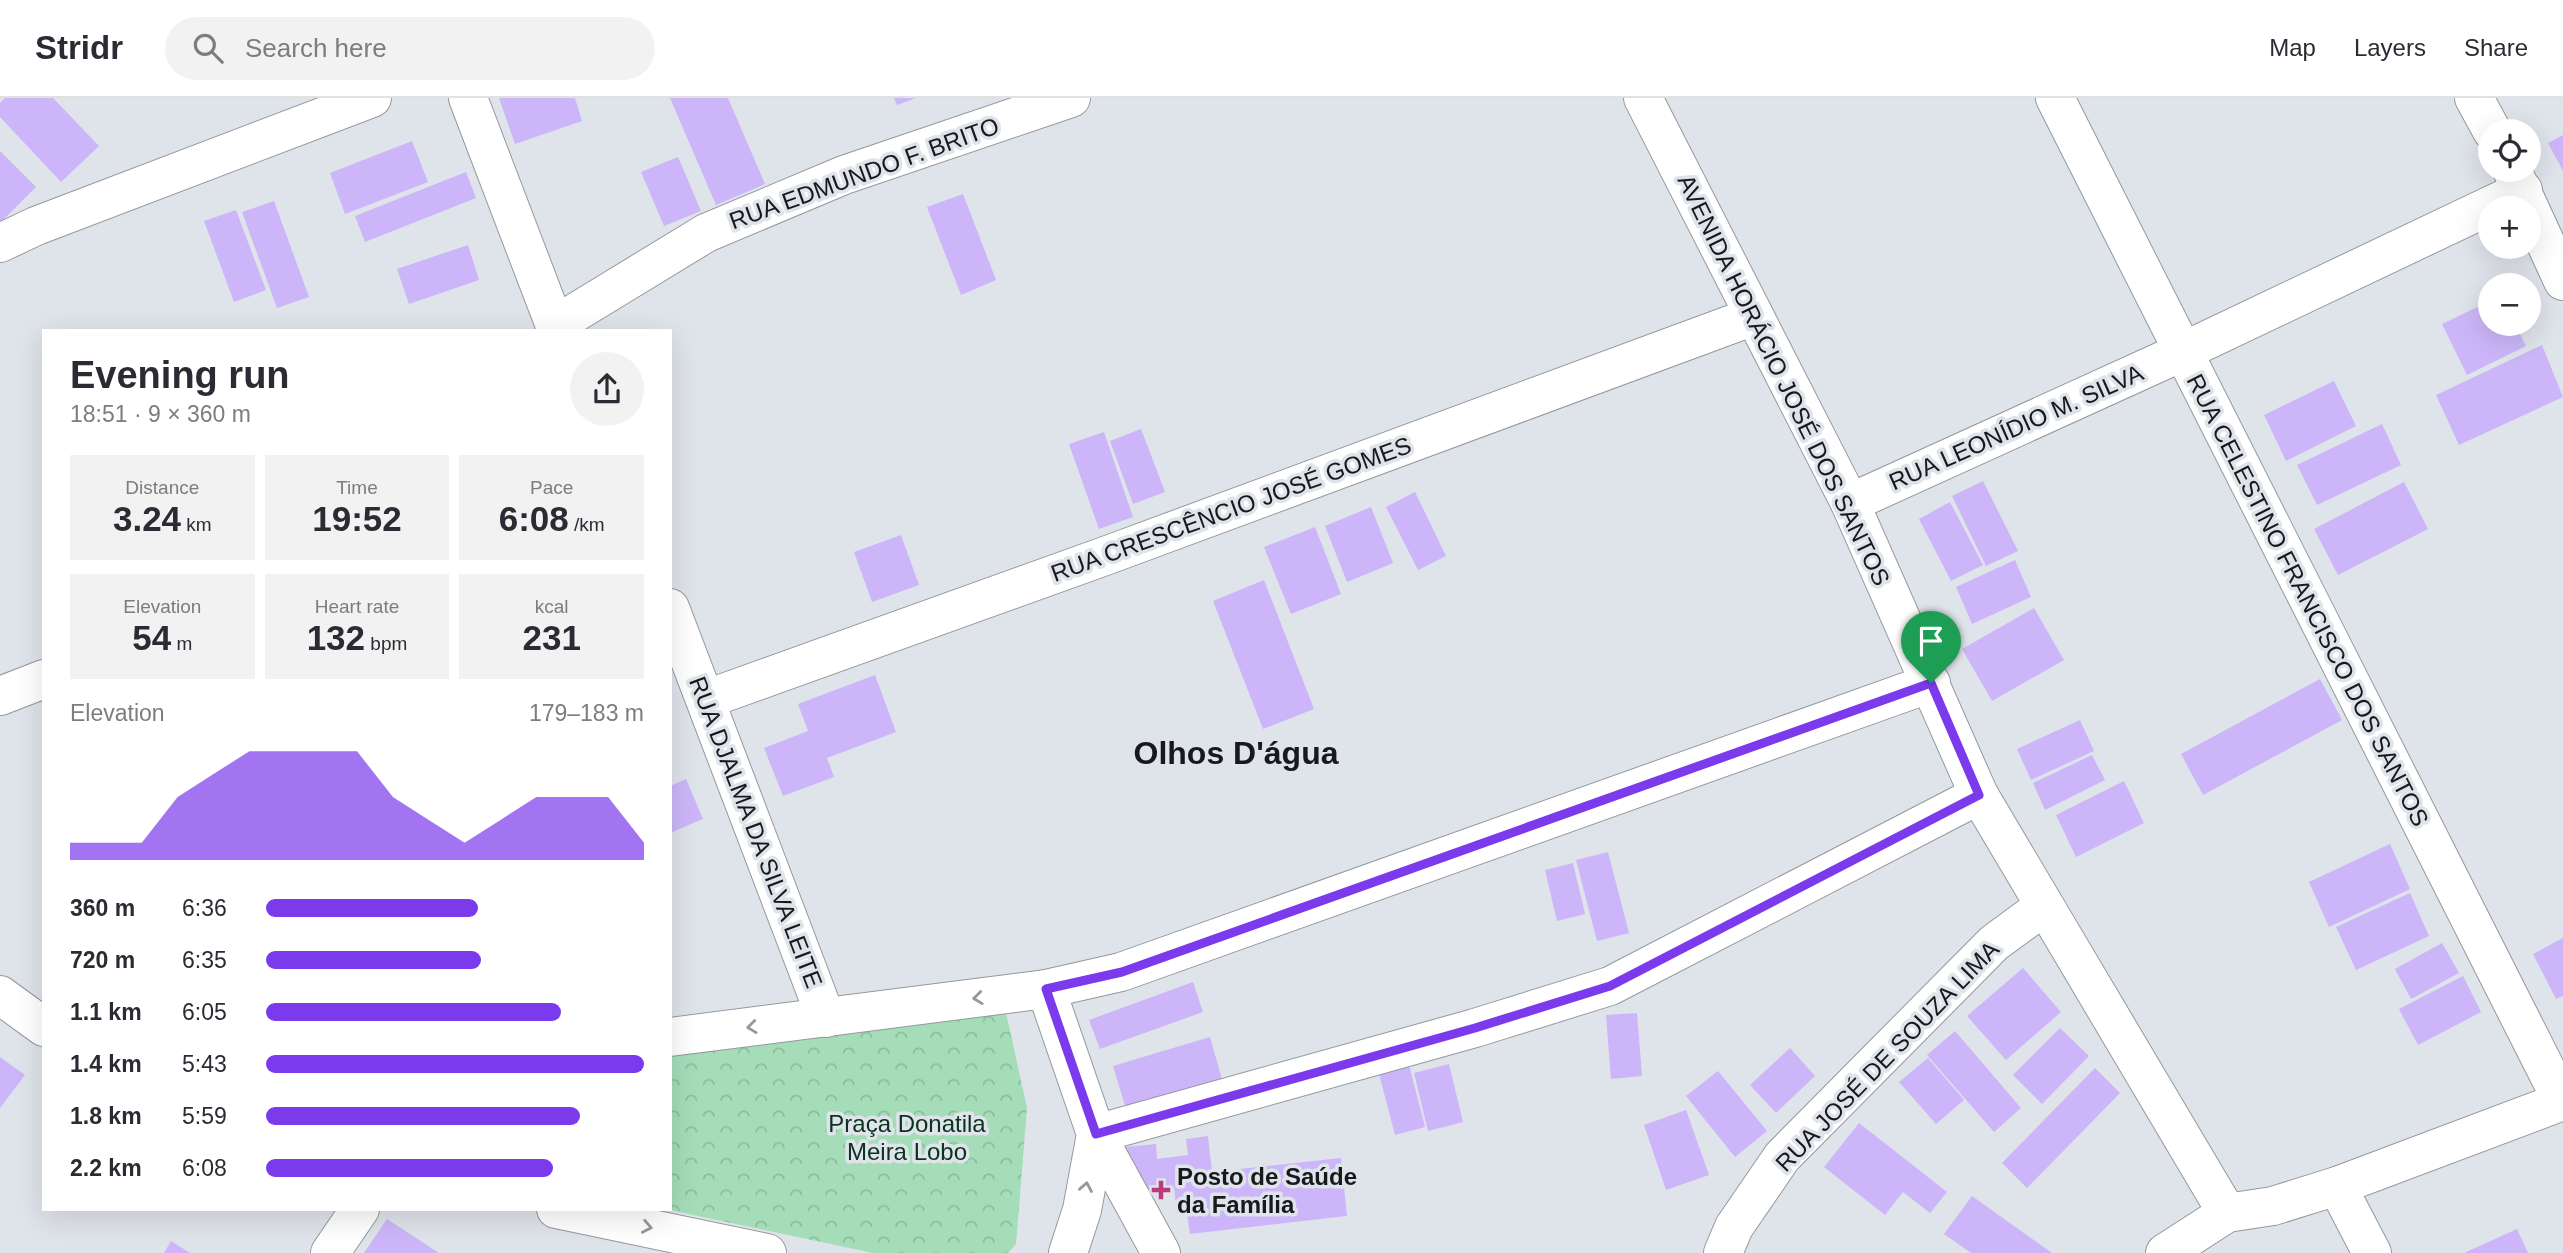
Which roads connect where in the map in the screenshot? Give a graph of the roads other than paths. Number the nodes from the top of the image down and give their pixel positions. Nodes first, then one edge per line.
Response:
1 (372, 98) edge
2 (468, 98) edge
3 (1071, 98) edge
4 (1643, 98) edge
5 (2055, 98) edge
6 (2474, 98) edge
7 (2485, 119) edge
8 (2513, 182) edge
9 (2518, 182) edge
10 (0, 243) edge
11 (2563, 281) edge
12 (1754, 316) junction
13 (556, 328) edge
14 (2182, 352) junction
15 (1850, 503) junction
16 (672, 613) edge
17 (42, 680) edge
18 (1931, 683) junction
19 (0, 696) edge
20 (707, 699) junction
21 (1979, 795) junction
22 (2043, 907) junction
23 (1046, 989) junction
24 (0, 995) edge
25 (826, 1018) junction
26 (42, 1026) edge
27 (672, 1037) edge
28 (2563, 1101) edge
29 (1096, 1134) junction
30 (2337, 1186) junction
31 (359, 1211) edge
32 (565, 1211) edge
33 (2227, 1213) junction
34 (722, 1248) edge
35 (330, 1253) edge
36 (766, 1253) edge
37 (1068, 1253) edge
38 (1161, 1253) edge
39 (1723, 1253) edge
40 (2165, 1253) edge
41 (2372, 1253) edge

1 - 10 street
2 - 13 street
3 - 13 street, RUA EDMUNDO F. BRITO
4 - 12 street, AVENIDA HORÁCIO JOSÉ DOS SANTOS
5 - 14 street, RUA CELESTINO FRANCISCO DOS SANTOS
6 - 7 street
8 - 14 street, RUA LEONÍDIO M. SILVA
9 - 11 street
12 - 15 street, AVENIDA HORÁCIO JOSÉ DOS SANTOS
12 - 20 street, RUA CRESCÊNCIO JOSÉ GOMES
14 - 15 street, RUA LEONÍDIO M. SILVA
14 - 28 street, RUA CELESTINO FRANCISCO DOS SANTOS
15 - 18 street, AVENIDA HORÁCIO JOSÉ DOS SANTOS
16 - 20 street, RUA DJALMA DA SILVA LEITE
17 - 19 street
18 - 21 street, AVENIDA HORÁCIO JOSÉ DOS SANTOS
18 - 23 street
20 - 25 street, RUA DJALMA DA SILVA LEITE
21 - 22 street, AVENIDA HORÁCIO JOSÉ DOS SANTOS
21 - 29 street
22 - 33 street, AVENIDA HORÁCIO JOSÉ DOS SANTOS
22 - 39 street, RUA JOSÉ DE SOUZA LIMA
23 -> 25 street
23 - 29 street
24 - 26 street
25 -> 27 street
28 - 30 street
37 -> 29 street
29 - 38 street
30 - 33 street
30 - 41 street
31 - 35 street
32 -> 34 street
33 - 40 street
34 - 36 street

